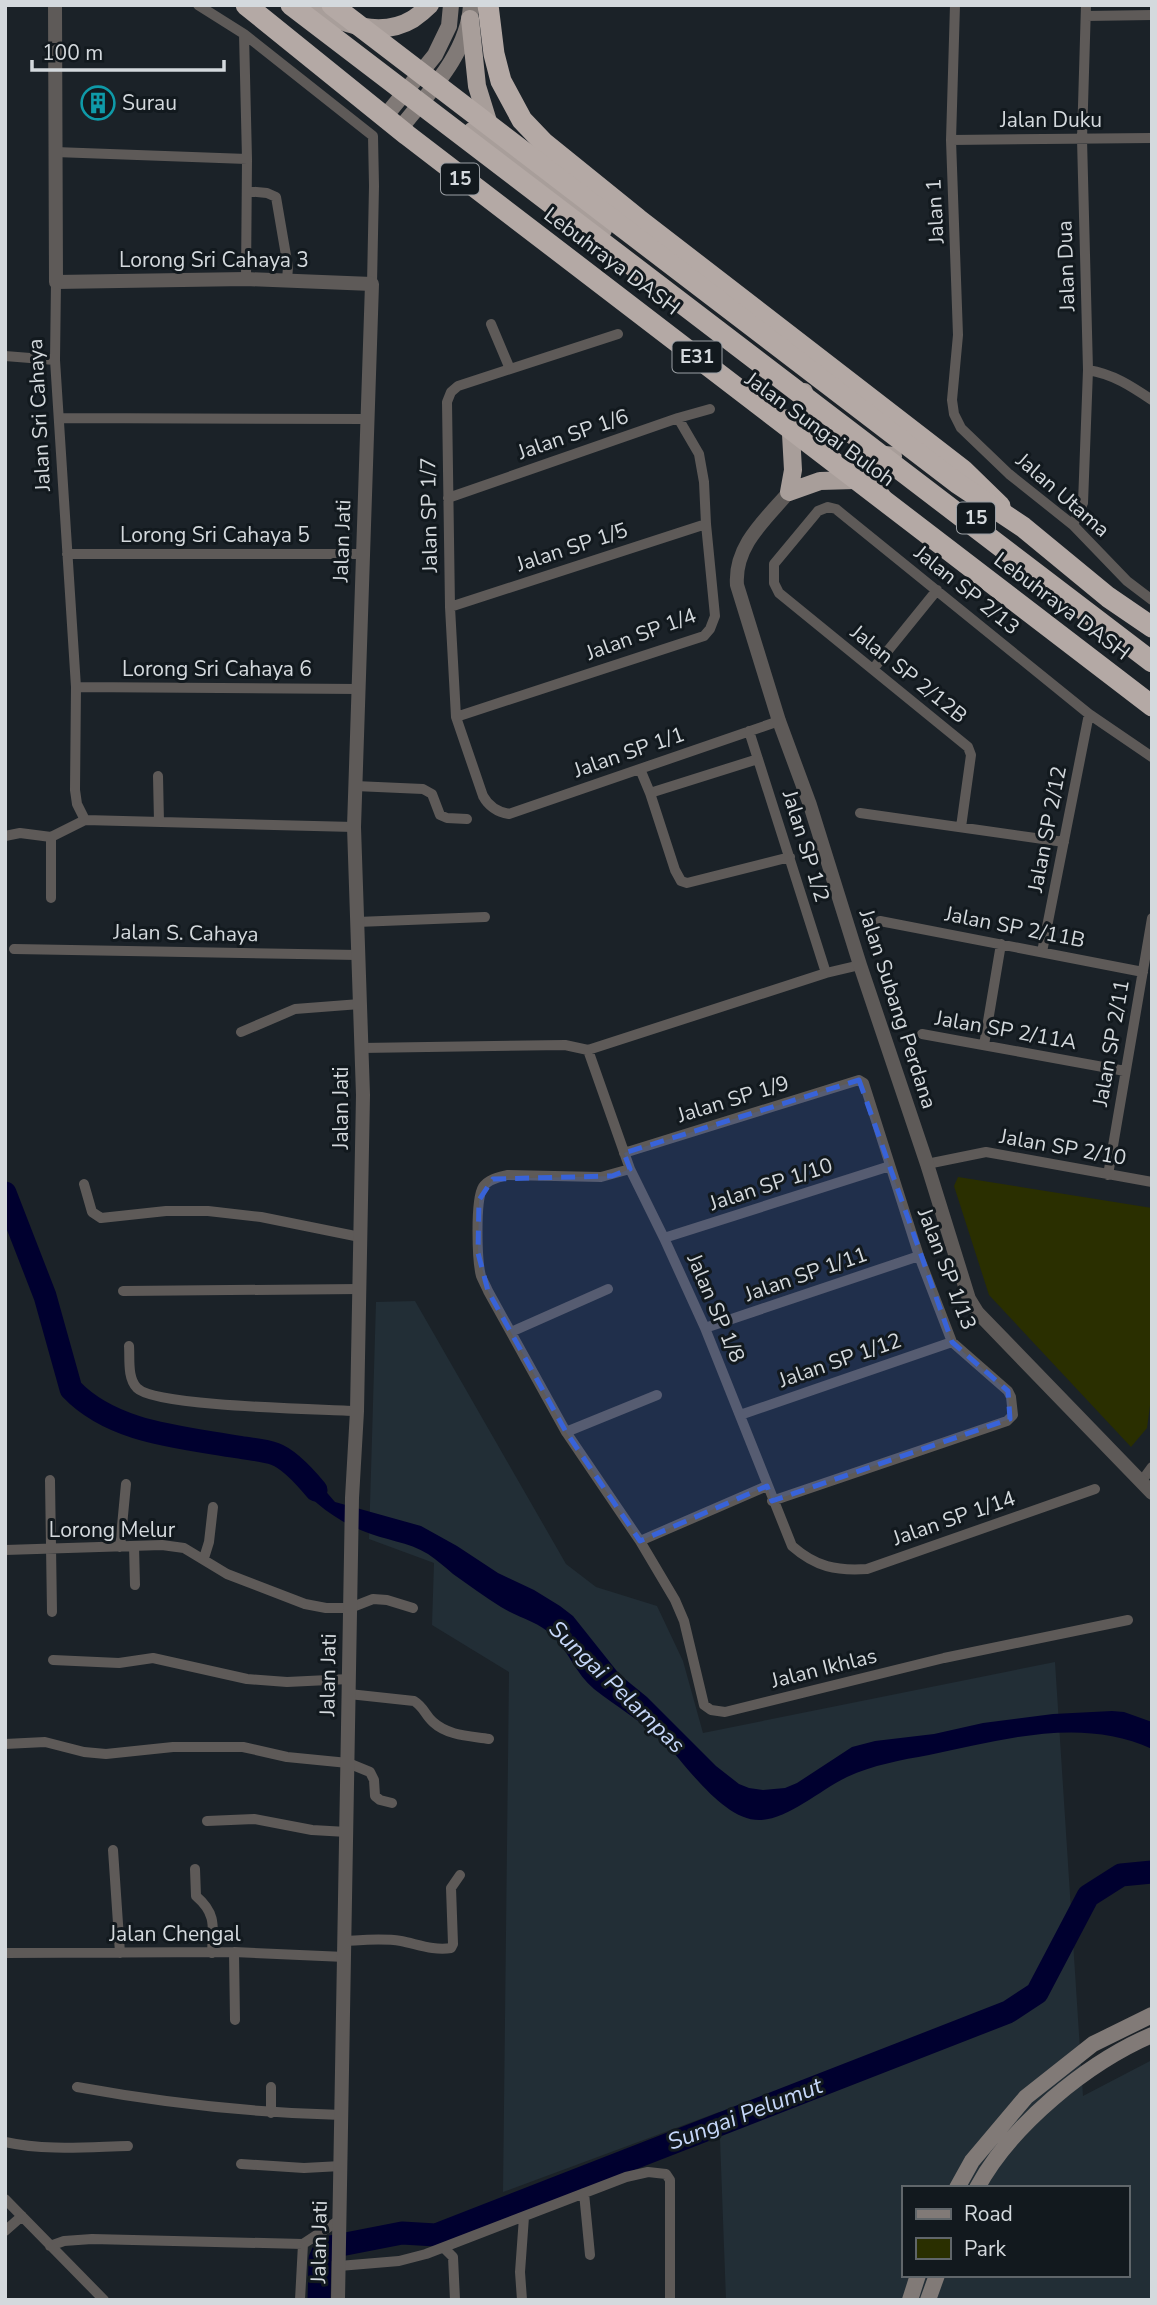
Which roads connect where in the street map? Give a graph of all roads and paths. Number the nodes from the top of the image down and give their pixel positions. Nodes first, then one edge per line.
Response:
1 (55, 5) edge
2 (198, 5) edge
3 (231, 5) edge
4 (246, 5) edge
5 (293, 5) edge
6 (301, 5) edge
7 (332, 5) edge
8 (430, 5) edge
9 (451, 5) edge
10 (488, 5) edge
11 (955, 5) edge
12 (1086, 11) edge
13 (470, 12) edge
14 (1152, 15) edge
15 (244, 34) junction
16 (409, 85) junction
17 (426, 97) junction
18 (384, 118) junction
19 (399, 130) junction
20 (1152, 138) edge
21 (1082, 139) junction
22 (951, 140) junction
23 (55, 152) junction
24 (247, 159) junction
25 (510, 159) junction
26 (247, 191) junction
27 (246, 279) junction
28 (287, 280) junction
29 (56, 282) junction
30 (372, 284) junction
31 (491, 324) dead end
32 (618, 334) dead end
33 (5, 356) edge
34 (55, 360) junction
35 (510, 369) junction
36 (1088, 370) junction
37 (800, 383) junction
38 (1152, 400) edge
39 (710, 409) dead end
40 (954, 414) joint
41 (765, 416) junction
42 (59, 418) junction
43 (678, 418) junction
44 (368, 419) junction
45 (791, 435) junction
46 (896, 456) junction
47 (854, 481) junction
48 (789, 492) junction
49 (448, 498) junction
50 (904, 519) junction
51 (706, 524) junction
52 (1073, 525) junction
53 (1023, 527) junction
54 (67, 554) junction
55 (363, 554) junction
56 (773, 572) joint
57 (937, 590) junction
58 (1152, 600) edge
59 (450, 607) junction
60 (1152, 627) edge
61 (1070, 643) junction
62 (1152, 654) edge
63 (1152, 663) edge
64 (873, 669) junction
65 (76, 687) junction
66 (358, 689) junction
67 (1152, 707) edge
68 (1089, 713) junction
69 (456, 717) junction
70 (779, 721) junction
71 (1152, 721) edge
72 (749, 731) junction
73 (1152, 757) edge
74 (758, 758) junction
75 (639, 769) junction
76 (158, 776) dead end
77 (355, 786) junction
78 (650, 793) junction
79 (492, 807) joint
80 (860, 813) dead end
81 (467, 819) dead end
82 (85, 820) junction
83 (159, 822) junction
84 (354, 827) junction
85 (961, 827) junction
86 (5, 836) edge
87 (51, 837) junction
88 (1063, 842) junction
89 (790, 857) junction
90 (51, 898) dead end
91 (485, 917) dead end
92 (1152, 918) edge
93 (880, 921) dead end
94 (357, 922) junction
95 (1001, 944) junction
96 (14, 949) dead end
97 (1042, 952) junction
98 (358, 955) junction
99 (860, 965) junction
100 (1143, 972) junction
101 (826, 974) junction
102 (360, 1004) junction
103 (241, 1032) dead end
104 (922, 1034) dead end
105 (984, 1045) junction
106 (361, 1048) junction
107 (588, 1050) junction
108 (1125, 1071) junction
109 (853, 1081) joint
110 (624, 1153) junction
111 (927, 1164) junction
112 (890, 1166) junction
113 (630, 1169) junction
114 (1108, 1175) junction
115 (1152, 1182) edge
116 (85, 1184) dead end
117 (360, 1237) junction
118 (664, 1238) junction
119 (919, 1255) junction
120 (359, 1289) junction
121 (608, 1289) dead end
122 (122, 1291) dead end
123 (705, 1328) junction
124 (511, 1332) junction
125 (952, 1342) junction
126 (129, 1346) dead end
127 (657, 1395) dead end
128 (357, 1411) junction
129 (740, 1415) junction
130 (566, 1432) junction
131 (1152, 1467) edge
132 (50, 1480) dead end
133 (126, 1484) dead end
134 (767, 1486) junction
135 (1147, 1488) edge
136 (1095, 1489) dead end
137 (772, 1501) junction
138 (213, 1507) dead end
139 (640, 1541) junction
140 (134, 1546) junction
141 (120, 1547) junction
142 (51, 1549) junction
143 (5, 1550) edge
144 (204, 1559) junction
145 (824, 1567) joint
146 (135, 1585) dead end
147 (350, 1608) junction
148 (413, 1608) dead end
149 (52, 1612) dead end
150 (1128, 1620) dead end
151 (53, 1660) dead end
152 (349, 1686) junction
153 (489, 1739) dead end
154 (5, 1744) edge
155 (348, 1763) junction
156 (392, 1803) dead end
157 (207, 1821) dead end
158 (346, 1832) junction
159 (113, 1850) dead end
160 (195, 1869) dead end
161 (460, 1875) dead end
162 (345, 1941) junction
163 (234, 1952) junction
164 (5, 1953) edge
165 (212, 1953) junction
166 (120, 1954) junction
167 (345, 1957) junction
168 (1152, 2015) edge
169 (235, 2020) dead end
170 (1152, 2035) edge
171 (77, 2087) dead end
172 (271, 2087) dead end
173 (271, 2113) junction
174 (342, 2115) junction
175 (5, 2141) edge
176 (128, 2146) dead end
177 (242, 2164) dead end
178 (341, 2166) junction
179 (958, 2186) edge
180 (978, 2186) edge
181 (584, 2193) junction
182 (5, 2199) edge
183 (22, 2216) junction
184 (524, 2217) junction
185 (341, 2219) junction
186 (5, 2231) edge
187 (303, 2244) junction
188 (50, 2246) junction
189 (444, 2248) junction
190 (590, 2255) dead end
191 (339, 2263) junction
192 (917, 2277) edge
193 (936, 2277) edge
194 (104, 2300) edge
195 (300, 2300) edge
196 (338, 2300) edge
197 (455, 2300) edge
198 (522, 2300) edge
199 (670, 2300) edge
200 (910, 2300) edge
201 (928, 2300) edge

1 - 23 street, Jalan Sri Cahaya
2 - 15 street, Jalan Jati
3 - 18 highway, Jalan Sungai Buloh / 15
4 - 61 highway, Lebuhraya DASH / E31, bridge
5 - 16 highway, Jalan Sungai Buloh / 15
5 - 63 highway, Lebuhraya DASH / E31, bridge
6 - 8 highway
7 - 53 highway, bridge
9 - 16 main road
10 - 53 highway, bridge
11 - 22 street, Jalan 1
12 - 14 street
12 - 21 street, Jalan Dua
13 - 17 main road
13 - 25 highway
15 - 24 street
15 - 30 street, Jalan Jati
16 - 17 highway, Jalan Sungai Buloh / 15
16 - 18 main road
17 - 19 main road
17 - 25 highway, Jalan Sungai Buloh / 15
18 - 19 highway, Jalan Sungai Buloh / 15
19 - 41 highway, Jalan Sungai Buloh / 15
20 - 21 street, Jalan Duku
21 - 22 street, Jalan Duku
21 - 36 street, Jalan Dua
22 - 40 street, Jalan 1
23 - 24 street
23 - 29 street, Jalan Sri Cahaya
24 - 26 street
25 - 37 highway, Jalan Sungai Buloh / 15
26 - 27 street
26 - 28 street
27 - 28 street, Lorong Sri Cahaya 3
27 - 29 street, Lorong Sri Cahaya 3
28 - 30 street, Lorong Sri Cahaya 3
29 - 34 street, Jalan Sri Cahaya
30 - 44 street, Jalan Jati
31 - 35 street
32 - 35 street, Jalan SP 1/7
33 - 34 street
34 - 42 street, Jalan Sri Cahaya
35 - 49 street, Jalan SP 1/7
36 - 38 street
36 - 52 street, Jalan Dua
37 - 41 highway
37 - 46 highway, Jalan Sungai Buloh / 15
39 - 43 street, Jalan SP 1/6
40 - 52 street, Jalan Utama
41 - 45 highway, Jalan Sungai Buloh / 15
42 - 44 street
42 - 54 street, Jalan Sri Cahaya
43 - 49 street, Jalan SP 1/6
43 - 51 street, Jalan SP 1/4
44 - 55 street, Jalan Jati
45 - 47 highway, Jalan Sungai Buloh / 15
45 - 48 highway
46 - 50 highway
46 - 62 highway, Jalan Sungai Buloh / 15
47 - 48 highway
47 - 50 highway, Jalan Sungai Buloh / 15
48 - 70 street, Jalan Subang Perdana
49 - 59 street, Jalan SP 1/7
50 - 67 highway, Jalan Sungai Buloh / 15
51 - 59 street, Jalan SP 1/5
51 - 69 street, Jalan SP 1/4
52 - 58 street, Jalan Utama
53 - 60 highway, bridge
54 - 55 street, Lorong Sri Cahaya 5
54 - 65 street, Jalan Sri Cahaya
55 - 66 street, Jalan Jati
56 - 57 street, Jalan SP 2/13
56 - 64 street, Jalan SP 2/12B
57 - 64 street
57 - 68 street, Jalan SP 2/13
59 - 69 street, Jalan SP 1/7
61 - 67 highway, Lebuhraya DASH / E31, bridge
61 - 71 highway, bridge
64 - 85 street, Jalan SP 2/12B
65 - 66 street, Lorong Sri Cahaya 6
65 - 82 street, Jalan Sri Cahaya
66 - 77 street, Jalan Jati
68 - 73 street, Jalan SP 2/13
68 - 88 street, Jalan SP 2/12
69 - 79 street, Jalan SP 1/7
70 - 72 street, Jalan SP 1/1
70 - 99 street, Jalan Subang Perdana
72 - 74 street, Jalan SP 1/2
72 - 75 street, Jalan SP 1/1
74 - 78 street
74 - 89 street, Jalan SP 1/2
75 - 78 street
75 - 79 street, Jalan SP 1/1
76 - 83 street
77 - 81 street
77 - 84 street, Jalan Jati
78 - 89 street
80 - 85 street
82 - 83 street
82 - 87 street
83 - 84 street
84 - 94 street, Jalan Jati
85 - 88 street
86 - 87 street
87 - 90 street
88 - 97 street, Jalan SP 2/12
89 - 101 street, Jalan SP 1/2
91 - 94 street
92 - 100 street, Jalan SP 2/11
93 - 95 street, Jalan SP 2/11B
94 - 98 street, Jalan Jati
95 - 97 street, Jalan SP 2/11B
95 - 105 street
96 - 98 street, Jalan S. Cahaya
97 - 100 street, Jalan SP 2/11B
98 - 102 street, Jalan Jati
99 - 101 street
99 - 111 street, Jalan Subang Perdana
100 - 108 street, Jalan SP 2/11
101 - 107 street
102 - 103 street
102 - 106 street, Jalan Jati
104 - 105 street, Jalan SP 2/11A
105 - 108 street, Jalan SP 2/11A
106 - 107 street
106 - 117 street, Jalan Jati
107 - 110 street, Jalan SP 1/8
108 - 114 street, Jalan SP 2/11
109 - 110 street, Jalan SP 1/9
109 - 112 street, Jalan SP 1/13
110 - 113 street, Jalan SP 1/8
111 - 114 street, Jalan SP 2/10
111 - 135 street, Jalan Subang Perdana
112 - 118 street, Jalan SP 1/10
112 - 119 street, Jalan SP 1/13
113 - 118 street, Jalan SP 1/8
113 - 124 street, Jalan Ikhlas
114 - 115 street, Jalan SP 2/10
116 - 117 street
117 - 120 street, Jalan Jati
118 - 123 street, Jalan SP 1/8
119 - 123 street, Jalan SP 1/11
119 - 125 street, Jalan SP 1/13
120 - 122 street
120 - 128 street, Jalan Jati
121 - 124 street
123 - 129 street, Jalan SP 1/8
124 - 130 street, Jalan Ikhlas
125 - 129 street, Jalan SP 1/12
125 - 137 street, Jalan SP 1/13
126 - 128 street
127 - 130 street
128 - 147 street, Jalan Jati
129 - 134 street, Jalan SP 1/8
130 - 139 street, Jalan Ikhlas
131 - 135 street
132 - 142 street
133 - 141 street
134 - 137 street, Jalan SP 1/8
134 - 139 street
136 - 145 street, Jalan SP 1/14
137 - 145 street, Jalan SP 1/8
138 - 144 street
139 - 150 street, Jalan Ikhlas
140 - 141 street, Lorong Melur
140 - 144 street, Lorong Melur
140 - 146 street
141 - 142 street, Lorong Melur
142 - 143 street, Lorong Melur
142 - 149 street
144 - 147 street, Lorong Melur
147 - 148 street, Lorong Melur
147 - 152 street, Jalan Jati
151 - 152 street
152 - 153 street
152 - 155 street, Jalan Jati
154 - 155 street
155 - 156 street
155 - 158 street, Jalan Jati
157 - 158 street
158 - 162 street, Jalan Jati
159 - 166 street
160 - 165 street
161 - 162 street
162 - 167 street, Jalan Jati
163 - 165 street, Jalan Chengal
163 - 167 street, Jalan Chengal
163 - 169 street
164 - 166 street, Jalan Chengal
165 - 166 street, Jalan Chengal
167 - 174 street, Jalan Jati
168 - 179 main road
170 - 180 main road
171 - 173 street
172 - 173 street
173 - 174 street
174 - 178 street, Jalan Jati
175 - 176 street
177 - 178 street
178 - 185 street, Jalan Jati
181 - 184 street
181 - 190 street
181 - 199 street
182 - 183 street
183 - 186 street
183 - 188 street
184 - 189 street
184 - 198 street
185 - 187 street
185 - 191 street, Jalan Jati
187 - 188 street
187 - 195 street
188 - 194 street
189 - 191 street
189 - 197 street
191 - 196 street, Jalan Jati
192 - 200 main road
193 - 201 main road

